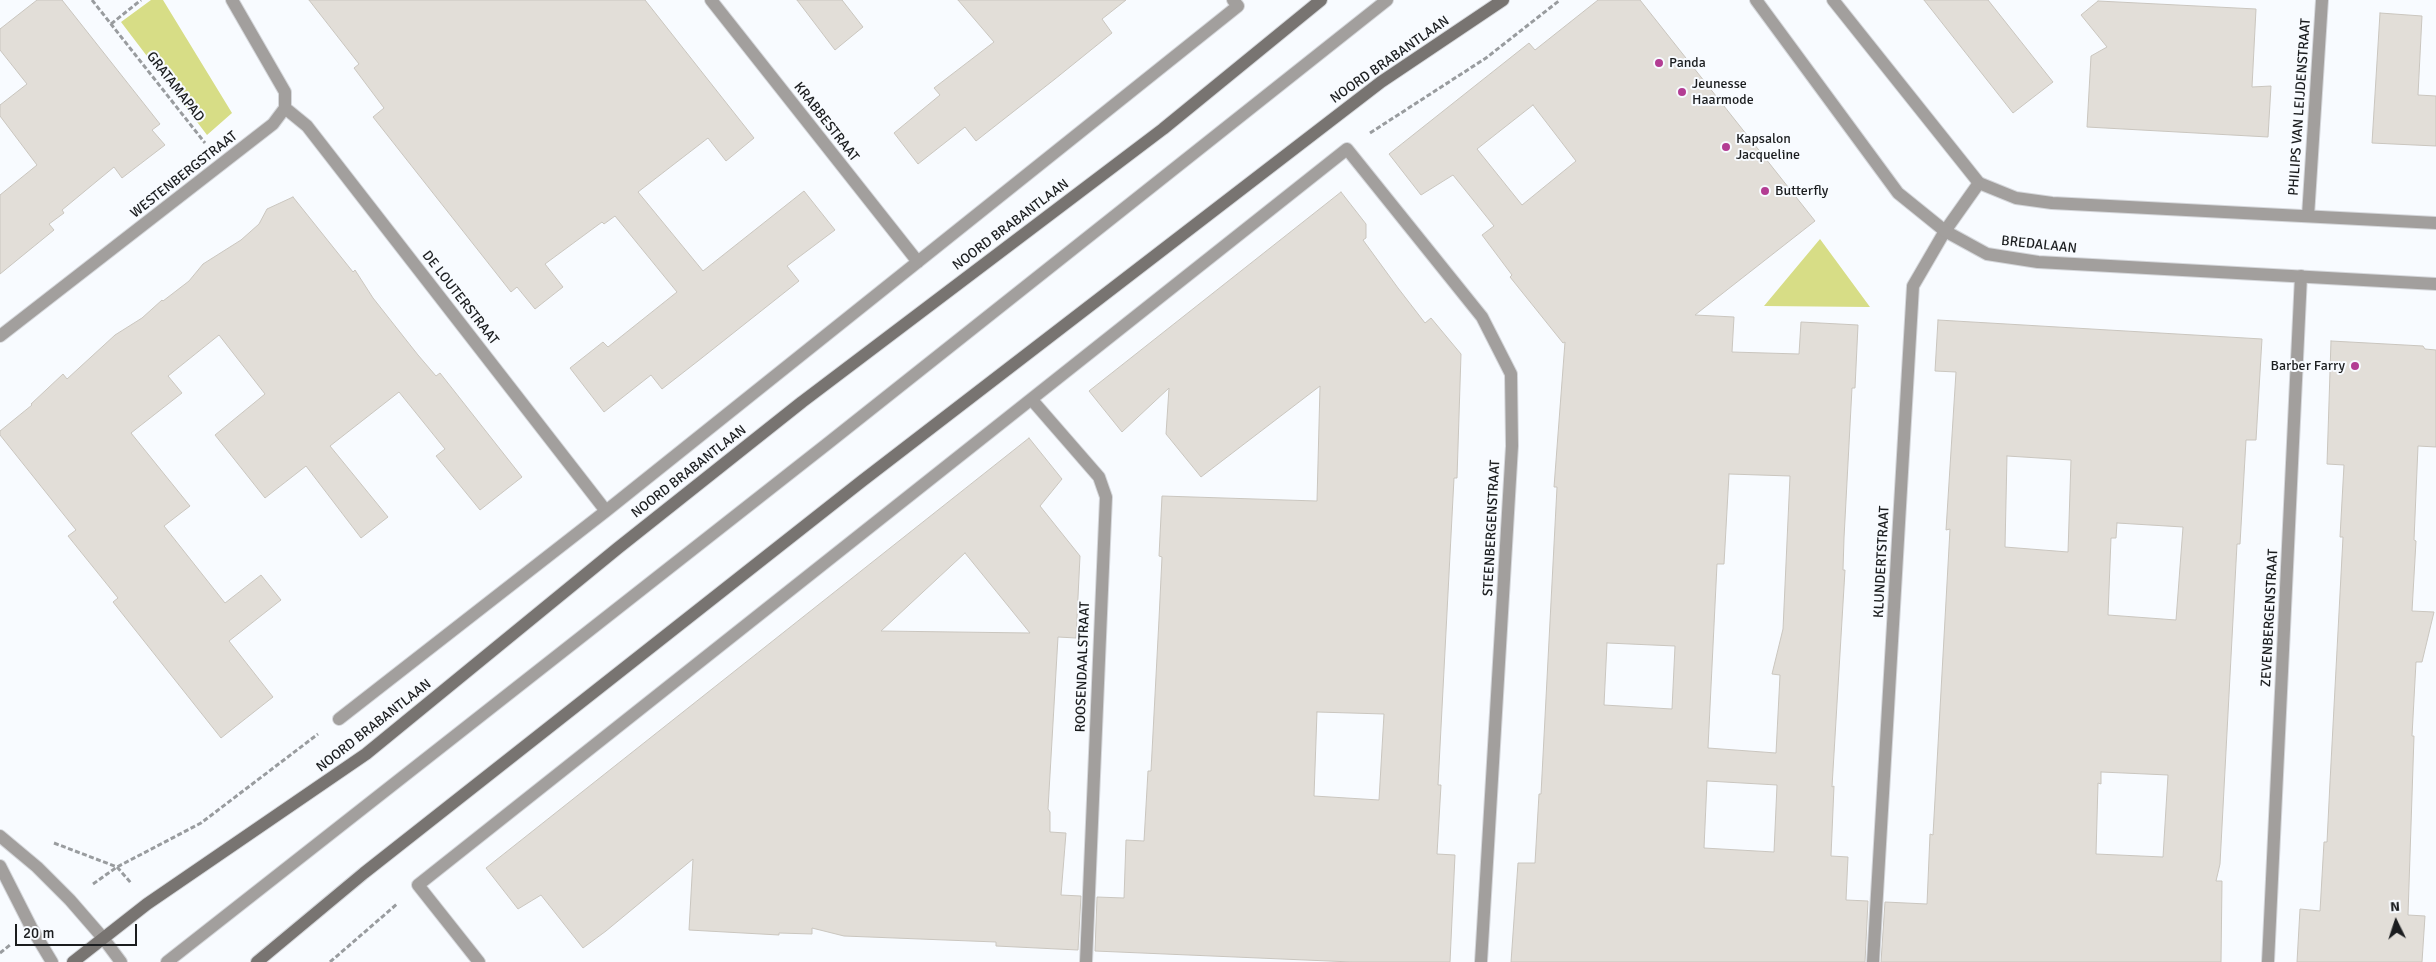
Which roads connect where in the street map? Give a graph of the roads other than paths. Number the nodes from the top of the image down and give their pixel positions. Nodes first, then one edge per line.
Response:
1 (232, 0) edge
2 (711, 0) edge
3 (1321, 0) edge
4 (1387, 0) edge
5 (1504, 0) edge
6 (1756, 0) edge
7 (1833, 0) edge
8 (2322, 0) edge
9 (1235, 3) edge
10 (285, 108) junction
11 (1979, 183) junction
12 (2308, 216) junction
13 (2436, 222) edge
14 (1945, 232) junction
15 (918, 262) junction
16 (2302, 276) junction
17 (2436, 284) edge
18 (0, 336) edge
19 (1032, 400) junction
20 (606, 511) junction
21 (339, 719) road end
22 (0, 836) edge
23 (0, 866) edge
24 (103, 938) junction
25 (52, 962) edge
26 (73, 962) edge
27 (121, 962) edge
28 (167, 962) edge
29 (258, 962) edge
30 (479, 962) edge
31 (1086, 962) edge
32 (1481, 962) edge
33 (1873, 962) edge
34 (2268, 962) edge

1 - 10 street
2 - 15 street, KRABBESTRAAT
3 - 24 main road, NOORD BRABANTLAAN
4 - 28 street
5 - 29 main road, NOORD BRABANTLAAN
6 - 14 street, BREDALAAN
7 - 11 street
8 - 12 street, PHILIPS VAN LEIJDENSTRAAT
9 - 15 street, NOORD BRABANTLAAN
10 - 18 street, WESTENBERGSTRAAT
10 - 20 street, DE LOUTERSTRAAT
11 - 12 street
11 - 14 street, KLUNDERTSTRAAT
12 - 13 street
14 - 16 street, BREDALAAN
14 - 33 street, KLUNDERTSTRAAT
15 - 20 street, NOORD BRABANTLAAN
16 - 17 street, BREDALAAN
16 - 34 street, ZEVENBERGENSTRAAT
19 - 30 street
19 - 31 street, ROOSENDAALSTRAAT
19 - 32 street, STEENBERGENSTRAAT
20 - 21 street, NOORD BRABANTLAAN
22 - 24 street
23 - 25 street
24 - 26 main road, NOORD BRABANTLAAN
24 - 27 street

